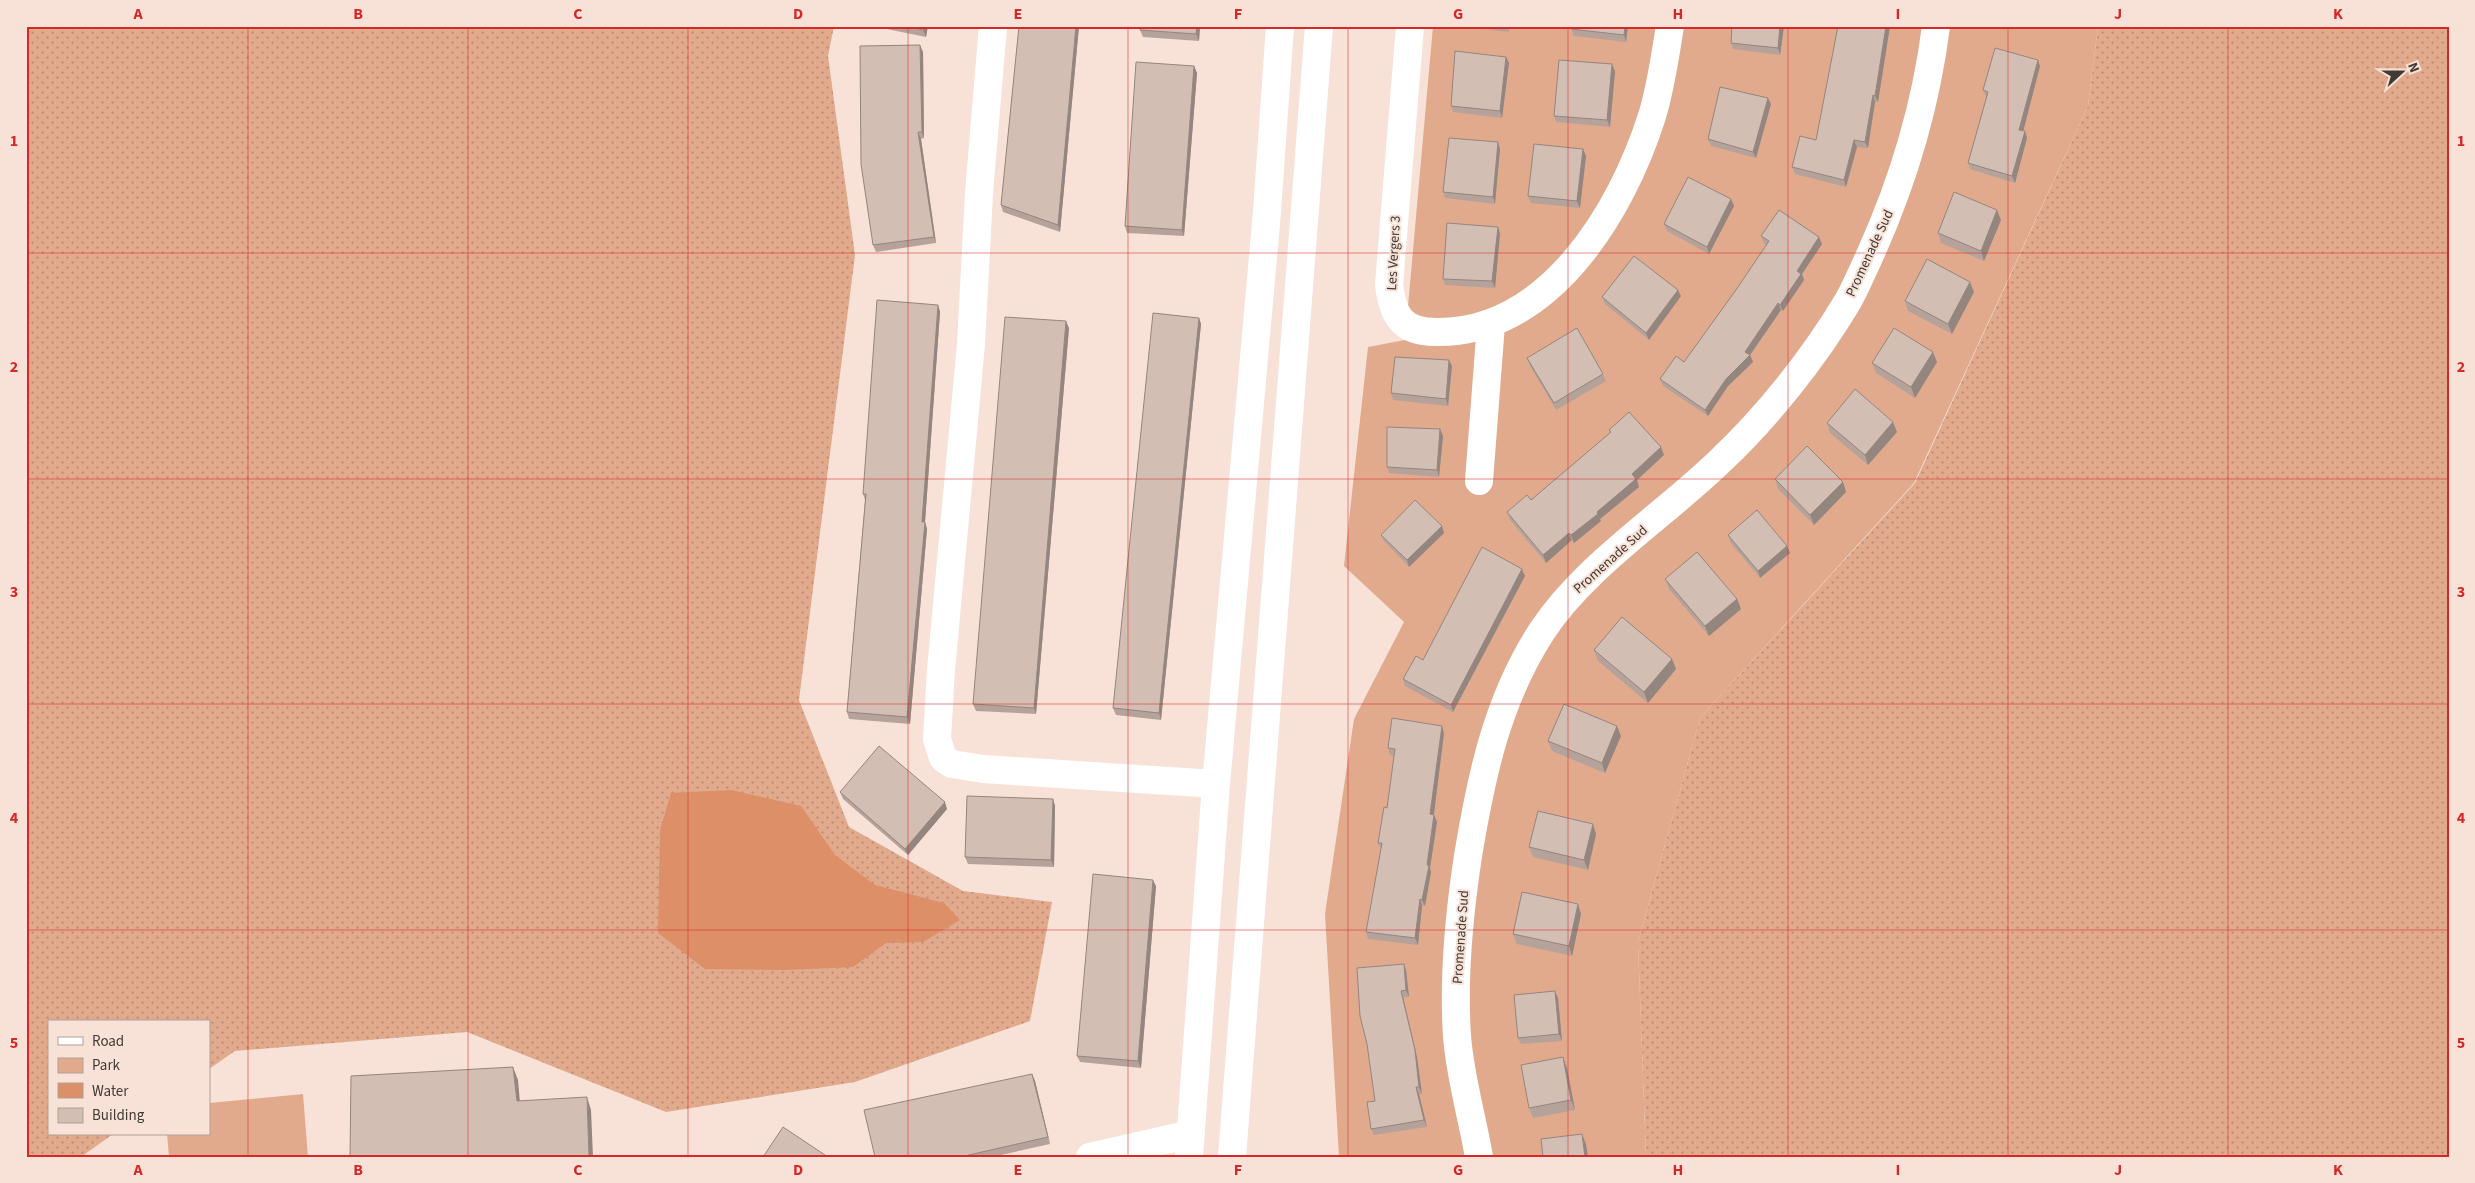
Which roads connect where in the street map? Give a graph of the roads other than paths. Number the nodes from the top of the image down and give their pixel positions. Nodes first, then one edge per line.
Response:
1 (993, 26) edge
2 (1280, 26) edge
3 (1319, 26) edge
4 (1410, 26) edge
5 (1670, 26) edge
6 (1936, 26) edge
7 (1491, 324) junction
8 (1479, 481) dead end
9 (1216, 784) junction
10 (1190, 1145) edge
11 (1090, 1157) edge
12 (1232, 1157) edge
13 (1479, 1157) edge

1 - 9 street
2 - 9 street
3 - 12 street
4 - 7 street, Les Vergers 3
5 - 7 street, Les Vergers 3
6 - 13 street, Promenade Sud
7 - 8 street
9 - 10 street
10 - 11 street

